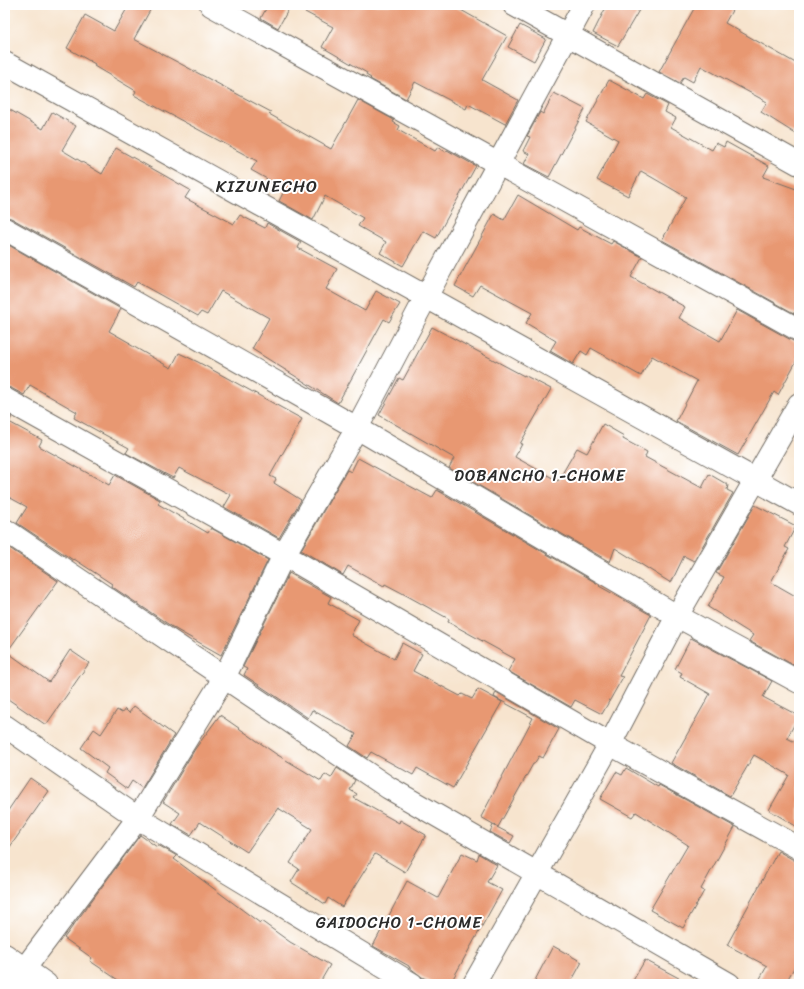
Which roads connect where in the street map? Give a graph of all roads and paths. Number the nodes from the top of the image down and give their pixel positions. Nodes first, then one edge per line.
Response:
1 (211, 5) edge
2 (514, 5) edge
3 (584, 5) edge
4 (567, 36) junction
5 (7, 69) edge
6 (498, 164) junction
7 (799, 164) edge
8 (5, 229) edge
9 (426, 296) junction
10 (799, 330) edge
11 (5, 398) edge
12 (799, 404) edge
13 (357, 428) junction
14 (756, 480) junction
15 (799, 504) edge
16 (5, 530) edge
17 (284, 555) junction
18 (677, 616) junction
19 (224, 678) junction
20 (799, 682) edge
21 (5, 726) edge
22 (610, 744) junction
23 (138, 818) junction
24 (799, 848) edge
25 (536, 873) junction
26 (5, 955) edge
27 (18, 976) edge
28 (46, 984) edge
29 (412, 984) edge
30 (474, 984) edge
31 (729, 984) edge

1 - 6 street
2 - 4 street
3 - 4 street
4 - 6 street
4 - 7 street
5 - 9 street
6 - 9 street
6 - 10 street
8 - 13 street
9 - 13 street
9 - 14 street
11 - 17 street
12 - 14 street
13 - 17 street
13 - 18 street
14 - 15 street
14 - 18 street
16 - 19 street
17 - 19 street
17 - 22 street
18 - 20 street
18 - 22 street
19 - 23 street
19 - 25 street
21 - 23 street
22 - 24 street
22 - 25 street
23 - 27 street
23 - 29 street
25 - 30 street
25 - 31 street
26 - 27 street
27 - 28 street

